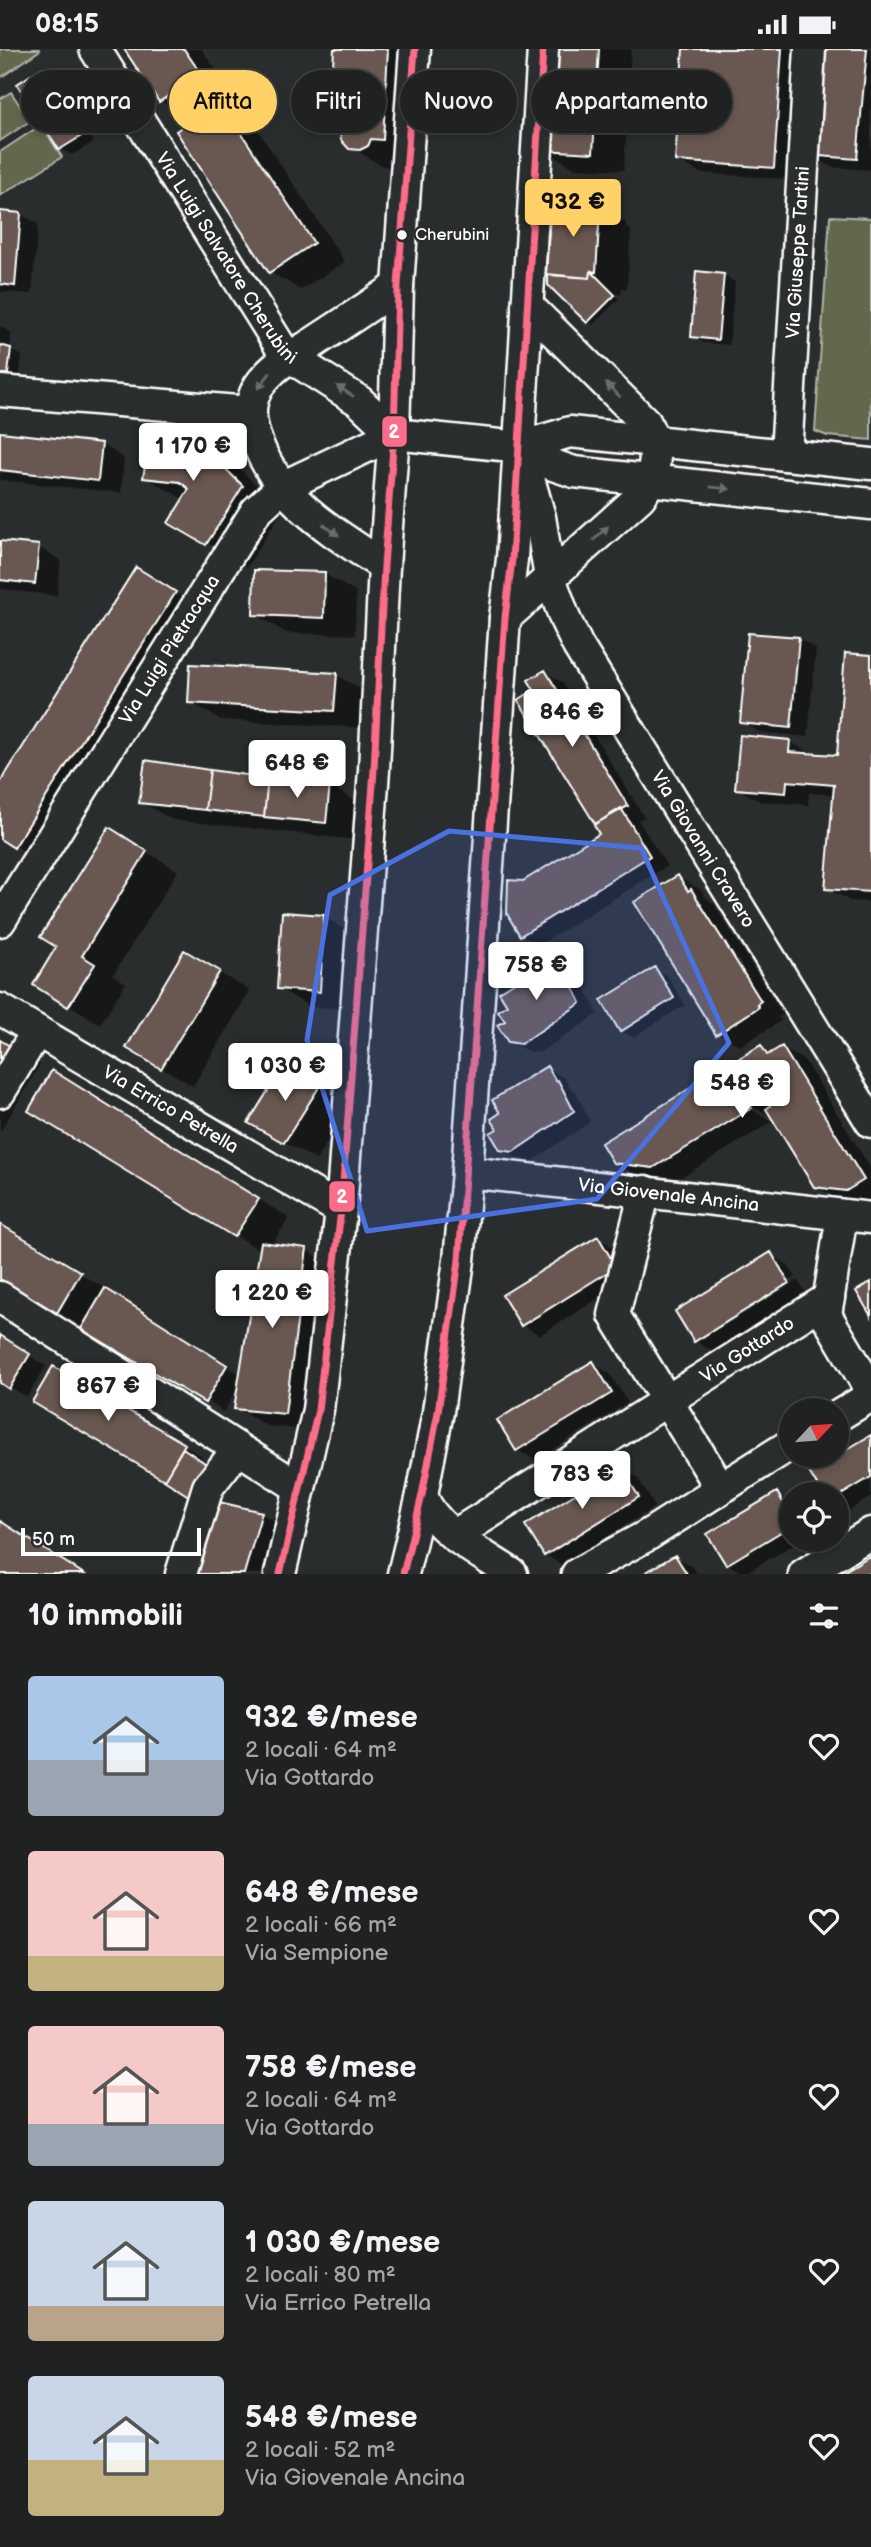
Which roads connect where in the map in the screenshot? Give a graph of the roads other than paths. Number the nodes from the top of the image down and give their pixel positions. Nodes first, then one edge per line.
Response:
1 (95, 49) edge
2 (415, 49) edge
3 (543, 49) edge
4 (810, 49) edge
5 (398, 286) junction
6 (527, 305) junction
7 (289, 358) junction
8 (0, 391) edge
9 (249, 412) junction
10 (403, 435) junction
11 (655, 442) junction
12 (509, 446) junction
13 (786, 455) junction
14 (871, 464) edge
15 (652, 481) junction
16 (282, 487) junction
17 (871, 504) edge
18 (384, 566) junction
19 (550, 578) junction
20 (505, 618) junction
21 (0, 921) edge
22 (0, 1010) edge
23 (37, 1031) junction
24 (0, 1092) edge
25 (871, 1122) edge
26 (467, 1172) junction
27 (645, 1191) junction
28 (341, 1210) junction
29 (857, 1217) edge
30 (0, 1297) edge
31 (829, 1298) junction
32 (871, 1393) edge
33 (666, 1401) junction
34 (849, 1408) edge
35 (238, 1449) junction
36 (779, 1451) edge
37 (720, 1487) junction
38 (300, 1488) junction
39 (422, 1495) junction
40 (871, 1533) edge
41 (455, 1535) junction
42 (181, 1574) edge
43 (280, 1574) edge
44 (403, 1574) edge
45 (512, 1574) edge
46 (577, 1574) edge
47 (804, 1574) edge

1 - 7 street, Via Luigi Salvatore Cherubini
2 - 5 street
3 - 6 street
4 - 13 street, Via Giuseppe Tartini
5 - 7 street
5 - 10 street
11 -> 6 street
6 - 12 street
7 -> 9 street
10 -> 7 street, Via Luigi Salvatore Cherubini
8 - 9 street
9 - 16 street
10 - 12 street
10 - 16 street, Via Luigi Pietracqua
10 - 18 street
11 - 12 street
11 - 13 street
11 - 15 street
12 - 15 street
12 - 19 street, Via Giovanni Cravero
12 - 20 street
13 - 14 street
15 -> 17 street
19 -> 15 street
16 -> 18 street
16 - 21 street, Via Luigi Pietracqua
18 - 28 street
19 - 20 street
19 - 25 street, Via Giovanni Cravero
20 - 26 street
22 - 23 street, Via Errico Petrella
23 - 24 street
23 - 28 street, Via Errico Petrella
26 - 27 street, Via Giovenale Ancina
26 - 39 street
27 - 29 street, Via Giovenale Ancina
27 - 33 street
28 - 38 street
29 - 31 street
30 - 35 street
31 - 32 street
31 - 33 street, Via Gottardo
32 - 34 street
33 - 37 street
33 - 41 street, Via Gottardo
35 - 38 street
35 - 42 street
36 - 37 street
37 - 46 street
38 - 43 street
39 - 41 street
39 - 44 street
40 - 47 street
41 - 45 street

